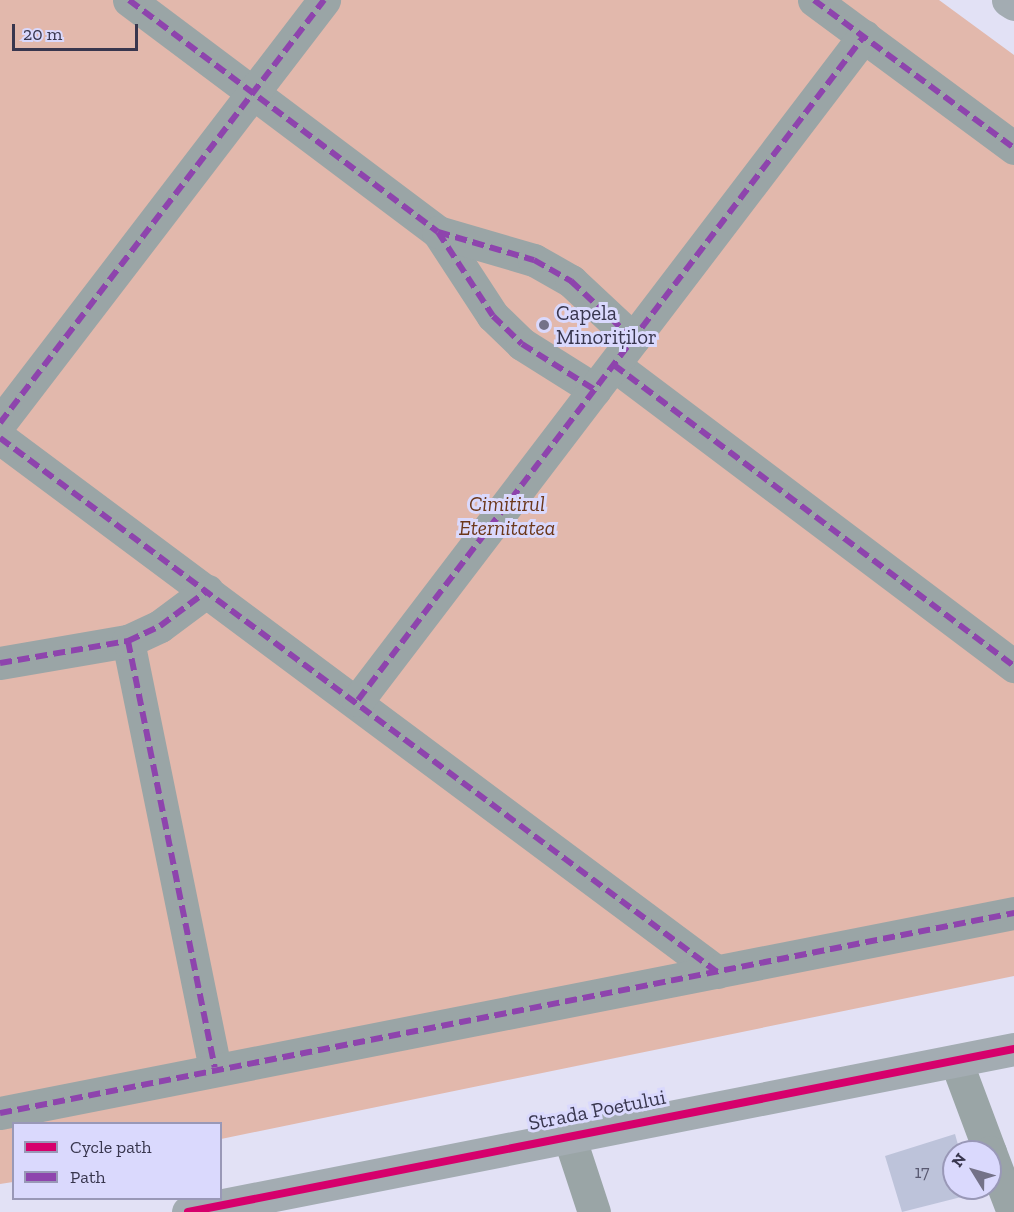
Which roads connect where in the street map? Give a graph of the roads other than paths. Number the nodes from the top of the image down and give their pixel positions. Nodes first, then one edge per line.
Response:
1 (129, 0) edge
2 (324, 0) edge
3 (814, 0) edge
4 (1008, 0) edge
5 (1014, 4) edge
6 (864, 36) junction
7 (255, 92) junction
8 (1014, 148) edge
9 (438, 232) junction
10 (633, 339) junction
11 (604, 377) junction
12 (0, 423) edge
13 (0, 438) edge
14 (207, 591) junction
15 (128, 641) junction
16 (0, 663) edge
17 (1014, 666) edge
18 (358, 700) junction
19 (1014, 913) edge
20 (717, 972) junction
21 (1014, 1049) edge
22 (956, 1061) junction
23 (215, 1066) junction
24 (0, 1113) edge
25 (568, 1133) junction
26 (986, 1140) edge
27 (1002, 1183) edge
28 (188, 1212) edge
29 (594, 1212) edge
30 (1013, 1212) edge

1 - 7 street
2 - 7 street
3 - 6 street
4 - 5 street
6 - 8 street
6 - 10 street
7 - 9 street
7 - 12 street
9 - 10 street
9 - 11 street
10 - 11 street
11 - 17 street
11 - 18 street
13 - 14 street
14 - 15 street
14 - 18 street
15 - 16 street
15 - 23 street
18 - 20 street
19 - 20 street
20 - 23 street
21 - 22 street, Strada Poetului
22 - 25 street, Strada Poetului
22 - 26 street
23 - 24 street
25 - 28 street, Strada Poetului
25 - 29 street
27 - 30 street

